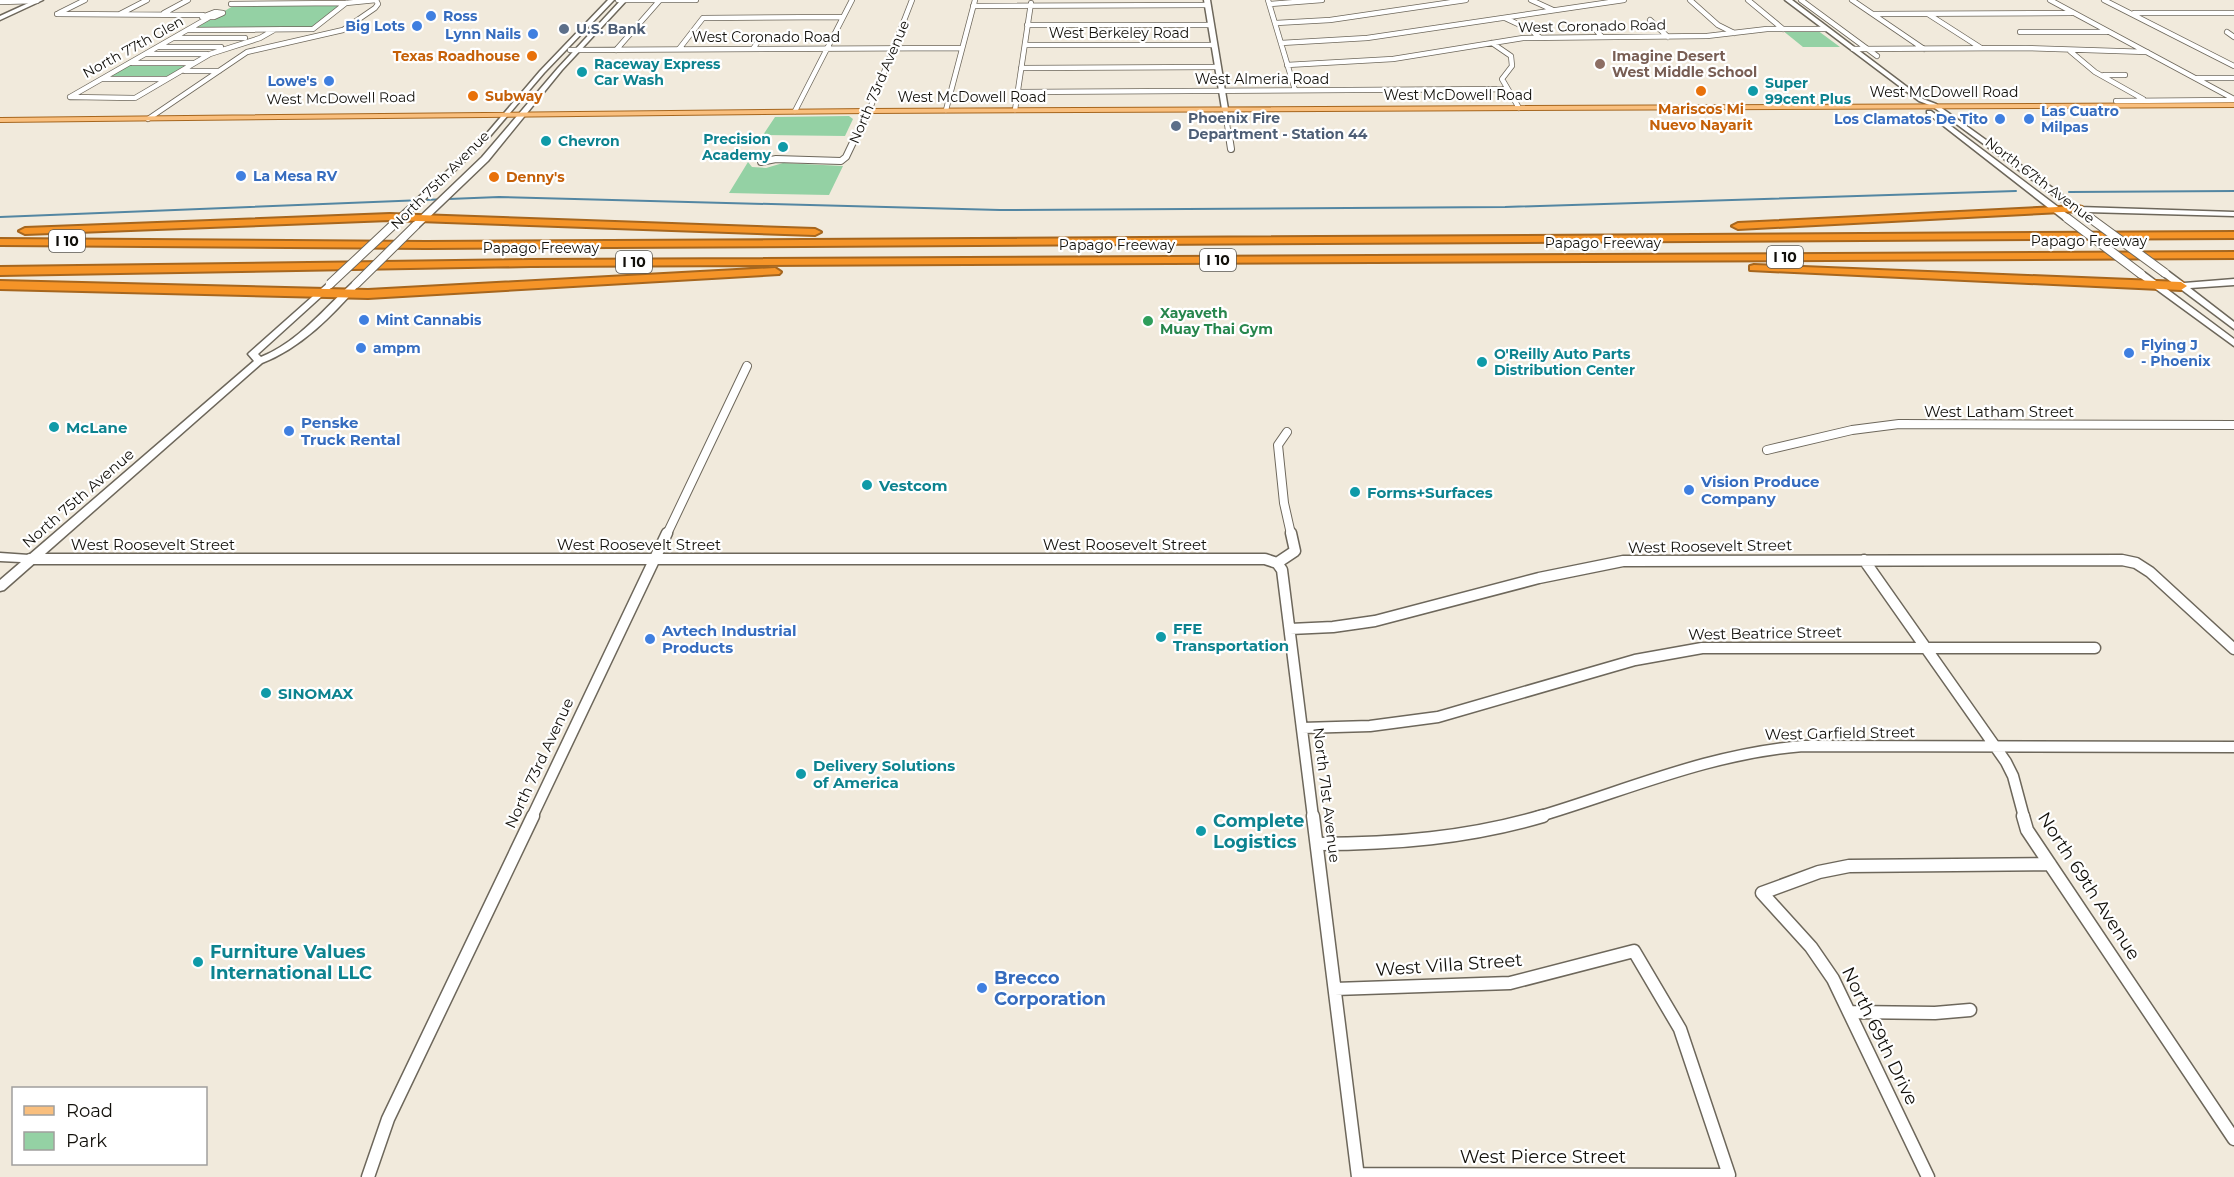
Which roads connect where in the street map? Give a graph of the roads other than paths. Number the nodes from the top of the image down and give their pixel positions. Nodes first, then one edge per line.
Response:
1 (85, 0) edge
2 (147, 0) edge
3 (188, 0) edge
4 (238, 0) edge
5 (279, 0) edge
6 (321, 0) edge
7 (376, 0) edge
8 (611, 0) edge
9 (618, 0) edge
10 (624, 0) edge
11 (660, 0) edge
12 (696, 0) edge
13 (852, 0) edge
14 (912, 0) edge
15 (975, 0) edge
16 (1031, 0) edge
17 (1322, 0) edge
18 (1466, 0) edge
19 (1531, 0) edge
20 (1624, 0) edge
21 (1690, 0) edge
22 (1748, 0) edge
23 (1788, 0) edge
24 (1801, 0) edge
25 (1852, 0) edge
26 (2050, 0) edge
27 (2104, 0) edge
28 (38, 1) edge
29 (0, 2) edge
30 (1269, 2) edge
31 (346, 3) junction
32 (1207, 3) edge
33 (231, 4) junction
34 (273, 4) junction
35 (315, 4) junction
36 (973, 6) junction
37 (1030, 6) junction
38 (1553, 10) junction
39 (2074, 13) junction
40 (2131, 13) junction
41 (2234, 13) edge
42 (1873, 14) junction
43 (1927, 14) junction
44 (118, 15) junction
45 (161, 15) junction
46 (205, 16) junction
47 (842, 17) junction
48 (1504, 17) junction
49 (0, 18) edge
50 (1650, 20) dead end
51 (1276, 23) junction
52 (1026, 25) junction
53 (1211, 25) junction
54 (1594, 28) dead end
55 (1783, 29) junction
56 (1826, 29) junction
57 (189, 30) junction
58 (274, 30) junction
59 (2234, 31) edge
60 (2110, 32) junction
61 (1734, 33) junction
62 (1539, 37) junction
63 (1602, 37) junction
64 (1668, 37) junction
65 (2234, 37) edge
66 (174, 38) junction
67 (260, 38) junction
68 (760, 38) dead end
69 (1281, 43) junction
70 (1492, 43) junction
71 (1025, 45) junction
72 (1214, 45) junction
73 (159, 46) junction
74 (226, 47) junction
75 (893, 48) junction
76 (962, 48) junction
77 (1981, 48) junction
78 (679, 49) junction
79 (753, 49) junction
80 (827, 49) junction
81 (1853, 49) junction
82 (1867, 49) junction
83 (1924, 49) junction
84 (2036, 49) junction
85 (574, 50) junction
86 (616, 50) junction
87 (2069, 51) junction
88 (2147, 52) junction
89 (145, 54) junction
90 (210, 54) junction
91 (1876, 56) dead end
92 (130, 63) junction
93 (196, 63) junction
94 (1287, 65) junction
95 (2234, 66) edge
96 (1218, 67) junction
97 (1021, 68) junction
98 (183, 70) junction
99 (220, 71) junction
100 (2102, 75) junction
101 (2125, 75) dead end
102 (2195, 78) junction
103 (2234, 78) edge
104 (101, 79) junction
105 (169, 79) junction
106 (1431, 81) dead end
107 (1436, 89) junction
108 (1507, 89) junction
109 (1295, 90) junction
110 (1222, 91) junction
111 (1017, 92) junction
112 (2234, 99) edge
113 (2116, 100) dead end
114 (2145, 100) junction
115 (1921, 103) junction
116 (1934, 105) junction
117 (2153, 105) junction
118 (2234, 105) edge
119 (1519, 108) junction
120 (1225, 109) junction
121 (946, 110) junction
122 (1015, 110) junction
123 (795, 111) junction
124 (869, 111) junction
125 (508, 113) junction
126 (525, 113) junction
127 (152, 116) junction
128 (1, 117) edge
129 (1972, 145) junction
130 (1231, 149) dead end
131 (761, 162) dead end
132 (458, 165) junction
133 (2038, 179) junction
134 (449, 193) junction
135 (2056, 209) junction
136 (2078, 209) junction
137 (2090, 214) junction
138 (2234, 214) edge
139 (402, 217) junction
140 (424, 218) junction
141 (0, 232) edge
142 (2234, 234) edge
143 (1429, 239) junction
144 (135, 241) junction
145 (1194, 241) junction
146 (0, 242) edge
147 (0, 248) edge
148 (2234, 255) edge
149 (1336, 259) junction
150 (1100, 260) junction
151 (0, 264) edge
152 (55, 270) junction
153 (0, 271) edge
154 (2234, 282) edge
155 (0, 285) edge
156 (2156, 285) junction
157 (2181, 286) junction
158 (319, 294) junction
159 (345, 294) junction
160 (2234, 326) edge
161 (2234, 343) edge
162 (259, 362) junction
163 (747, 366) dead end
164 (2234, 425) edge
165 (1287, 432) dead end
166 (1767, 450) dead end
167 (0, 557) edge
168 (30, 559) junction
169 (655, 559) junction
170 (1864, 560) junction
171 (1276, 563) junction
172 (0, 587) edge
173 (1290, 629) junction
174 (1925, 646) junction
175 (2095, 648) dead end
176 (2234, 649) edge
177 (1302, 728) junction
178 (1995, 746) junction
179 (2234, 747) edge
180 (1317, 844) junction
181 (2050, 864) junction
182 (1335, 990) junction
183 (1970, 1010) dead end
184 (1851, 1012) junction
185 (2234, 1139) edge
186 (1729, 1174) joint
187 (1358, 1175) edge
188 (368, 1177) edge
189 (1928, 1177) edge

1 - 44 street
2 - 44 street
3 - 45 street
4 - 33 street
5 - 34 street
6 - 35 street
7 - 31 street
7 - 99 street
8 - 125 main road, North 75th Avenue
9 - 10 street
10 - 11 street
10 - 85 main road, North 75th Avenue
11 - 12 street
11 - 86 street
13 - 47 street
14 - 75 street, North 73rd Avenue
15 - 36 street
16 - 37 street
17 - 30 street
18 - 51 street
19 - 38 street
20 - 38 street
21 - 61 street
22 - 55 street
23 - 56 main road, North 67th Avenue
24 - 82 street
25 - 42 street
26 - 39 street
27 - 40 street
28 - 29 street
28 - 49 main road
30 - 51 street
31 - 35 street
31 - 58 street
32 - 37 street
32 - 53 main road
33 - 34 street
33 - 46 street
34 - 35 street
36 - 37 street
36 - 76 street
37 - 52 street
38 - 48 street
39 - 43 street
39 - 60 street
40 - 41 street
40 - 95 street
42 - 43 street
42 - 83 street
43 - 77 street
44 - 45 street
45 - 46 street
46 - 57 street, North 77th Glen
47 - 78 street
47 - 80 street
48 - 62 street
48 - 69 street
50 - 64 street
51 - 69 street
52 - 53 street
52 - 71 street
53 - 72 main road
54 - 63 street
55 - 56 street, West Coronado Road
55 - 61 street, West Coronado Road
56 - 81 main road, North 67th Avenue
57 - 58 street
57 - 66 street, North 77th Glen
58 - 67 street
59 - 65 street
60 - 84 street
60 - 88 street
61 - 64 street, West Coronado Road
62 - 63 street, West Coronado Road
62 - 70 street, West Coronado Road
63 - 64 street, West Coronado Road
66 - 67 street
66 - 73 street, North 77th Glen
67 - 74 street
68 - 79 street
69 - 94 street
70 - 94 street, West Coronado Road
70 - 108 street
71 - 72 street, West Berkeley Road
71 - 97 street
72 - 96 main road
73 - 74 street
73 - 89 street, North 77th Glen
74 - 90 street
75 - 76 street, West Coronado Road
75 - 80 street, West Coronado Road
75 - 124 street, North 73rd Avenue
76 - 121 street
77 - 83 street
77 - 84 street
78 - 79 street, West Coronado Road
78 - 86 street, West Coronado Road
79 - 80 street, West Coronado Road
80 - 123 street
81 - 82 street
81 - 115 main road, North 67th Avenue
82 - 83 street
82 - 91 street
84 - 87 street
85 - 86 street, West Coronado Road
85 - 126 main road, North 75th Avenue
87 - 88 street
87 - 100 street
88 - 102 street
89 - 90 street
89 - 92 street, North 77th Glen
90 - 93 street
92 - 93 street
92 - 104 street, North 77th Glen
93 - 98 street
94 - 109 street
96 - 97 street
96 - 110 main road
97 - 111 street
98 - 99 street
98 - 105 street
99 - 127 street
100 - 101 street
100 - 114 street
102 - 103 street
102 - 112 street
104 - 105 street
104 - 105 street, North 77th Glen
106 - 107 street
107 - 108 street, West Almeria Road
107 - 109 street, West Almeria Road
108 - 119 street
109 - 110 street, West Almeria Road
110 - 111 street, West Almeria Road
110 - 120 main road
111 - 122 street
112 - 114 street
113 - 114 street
114 - 117 street
115 - 116 main road, West McDowell Road
115 - 119 main road, West McDowell Road
115 - 129 main road, North 67th Avenue
116 - 117 main road, West McDowell Road
116 - 133 main road, North 67th Avenue
117 - 118 main road, West McDowell Road
119 - 120 main road, West McDowell Road
120 - 122 main road, West McDowell Road
120 - 130 street
121 - 122 main road, West McDowell Road
121 - 124 main road, West McDowell Road
123 - 124 main road, West McDowell Road
123 - 126 main road, West McDowell Road
124 - 131 street, North 73rd Avenue
125 - 126 main road, West McDowell Road
125 - 127 main road, West McDowell Road
125 - 132 main road, North 75th Avenue
126 - 134 main road, North 75th Avenue
127 - 128 main road, West McDowell Road
129 - 133 main road
129 - 135 main road, North 67th Avenue
132 - 134 main road
132 - 139 main road, North 75th Avenue
133 - 136 main road, North 67th Avenue
134 - 140 main road, North 75th Avenue
135 - 136 highway
135 - 143 highway
135 - 156 main road, North 67th Avenue, bridge
136 - 137 main road, North 67th Avenue
137 - 138 main road
137 - 157 main road, North 67th Avenue, bridge
139 - 140 highway
139 - 141 highway
139 - 158 main road, North 75th Avenue, bridge
140 - 145 highway
140 - 159 main road, North 75th Avenue, bridge
142 - 143 highway, Papago Freeway / I 10
143 - 145 highway, Papago Freeway / I 10
144 - 145 highway, Papago Freeway / I 10
144 - 146 highway, Papago Freeway / I 10
144 - 147 highway
148 - 149 highway, Papago Freeway / I 10
149 - 150 highway, Papago Freeway / I 10
149 - 156 highway
150 - 152 highway, Papago Freeway / I 10
150 - 159 highway
151 - 152 highway
152 - 153 highway, Papago Freeway / I 10
154 - 157 main road
155 - 158 highway
156 - 157 highway
156 - 161 main road, North 67th Avenue
157 - 160 main road, North 67th Avenue
158 - 159 highway
158 - 162 main road, North 75th Avenue
159 - 162 main road, North 75th Avenue
162 - 168 main road, North 75th Avenue
163 - 169 street, North 73rd Avenue
164 - 166 street, West Latham Street
165 - 171 street
167 - 168 main road, West Roosevelt Street
168 - 169 street, West Roosevelt Street
168 - 172 main road, North 75th Avenue
169 - 171 street, West Roosevelt Street
169 - 188 street, North 73rd Avenue
170 - 173 street, West Roosevelt Street
170 - 174 street, North 69th Avenue
170 - 176 street, West Roosevelt Street
171 - 173 street, North 71st Avenue
173 - 177 street, North 71st Avenue
174 - 175 street, West Beatrice Street
174 - 177 street, West Beatrice Street
174 - 178 street, North 69th Avenue
177 - 180 street, North 71st Avenue
178 - 179 street, West Garfield Street
178 - 180 street, West Garfield Street
178 - 181 street, North 69th Avenue
180 - 182 street, North 71st Avenue
181 - 184 street, North 69th Drive
181 - 185 street, North 69th Avenue
182 - 186 street, West Villa Street
182 - 187 street, North 71st Avenue
183 - 184 street
184 - 189 street, North 69th Drive
186 - 187 street, West Pierce Street

